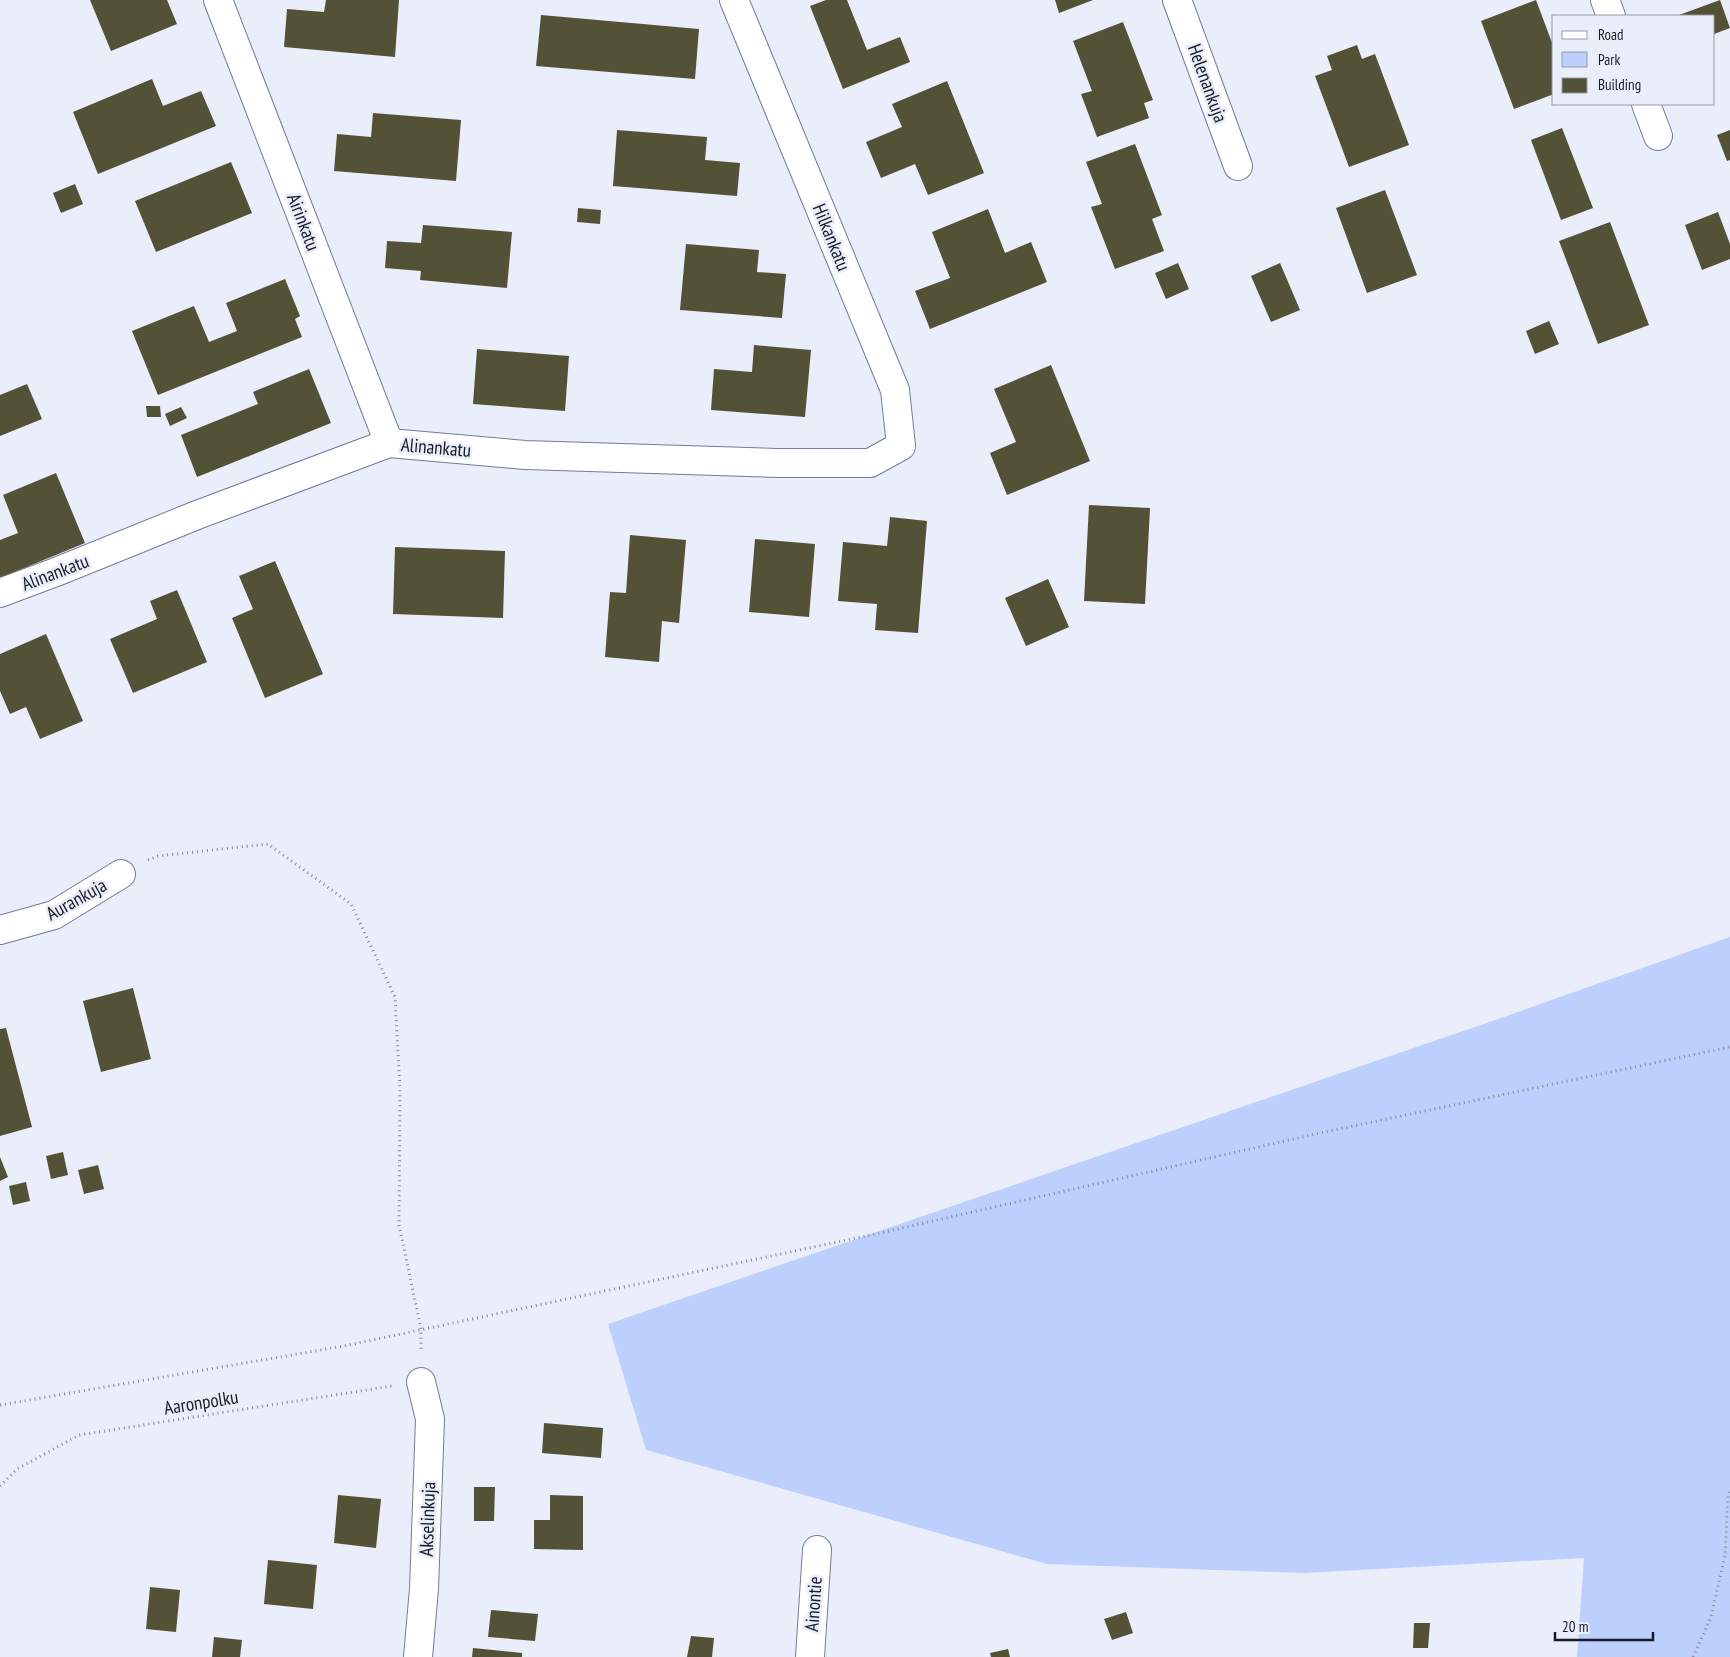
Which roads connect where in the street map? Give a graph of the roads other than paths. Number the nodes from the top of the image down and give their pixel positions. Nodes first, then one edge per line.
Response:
1 (218, 0) edge
2 (734, 0) edge
3 (1177, 0) edge
4 (1605, 0) edge
5 (1611, 15) edge
6 (1646, 105) edge
7 (1658, 136) dead end
8 (1238, 166) dead end
9 (390, 443) junction
10 (870, 463) joint
11 (0, 593) edge
12 (121, 874) road end
13 (0, 930) edge
14 (421, 1382) road end
15 (817, 1550) dead end
16 (418, 1657) edge
17 (810, 1657) edge

1 - 9 street, Airinkatu
2 - 10 street, Hilkankatu
3 - 8 street, Helenankuja
4 - 5 street
6 - 7 street
9 - 10 street, Alinankatu
9 - 11 street, Alinankatu
12 - 13 street, Aurankuja
14 - 16 street, Akselinkuja
15 - 17 street, Ainontie

